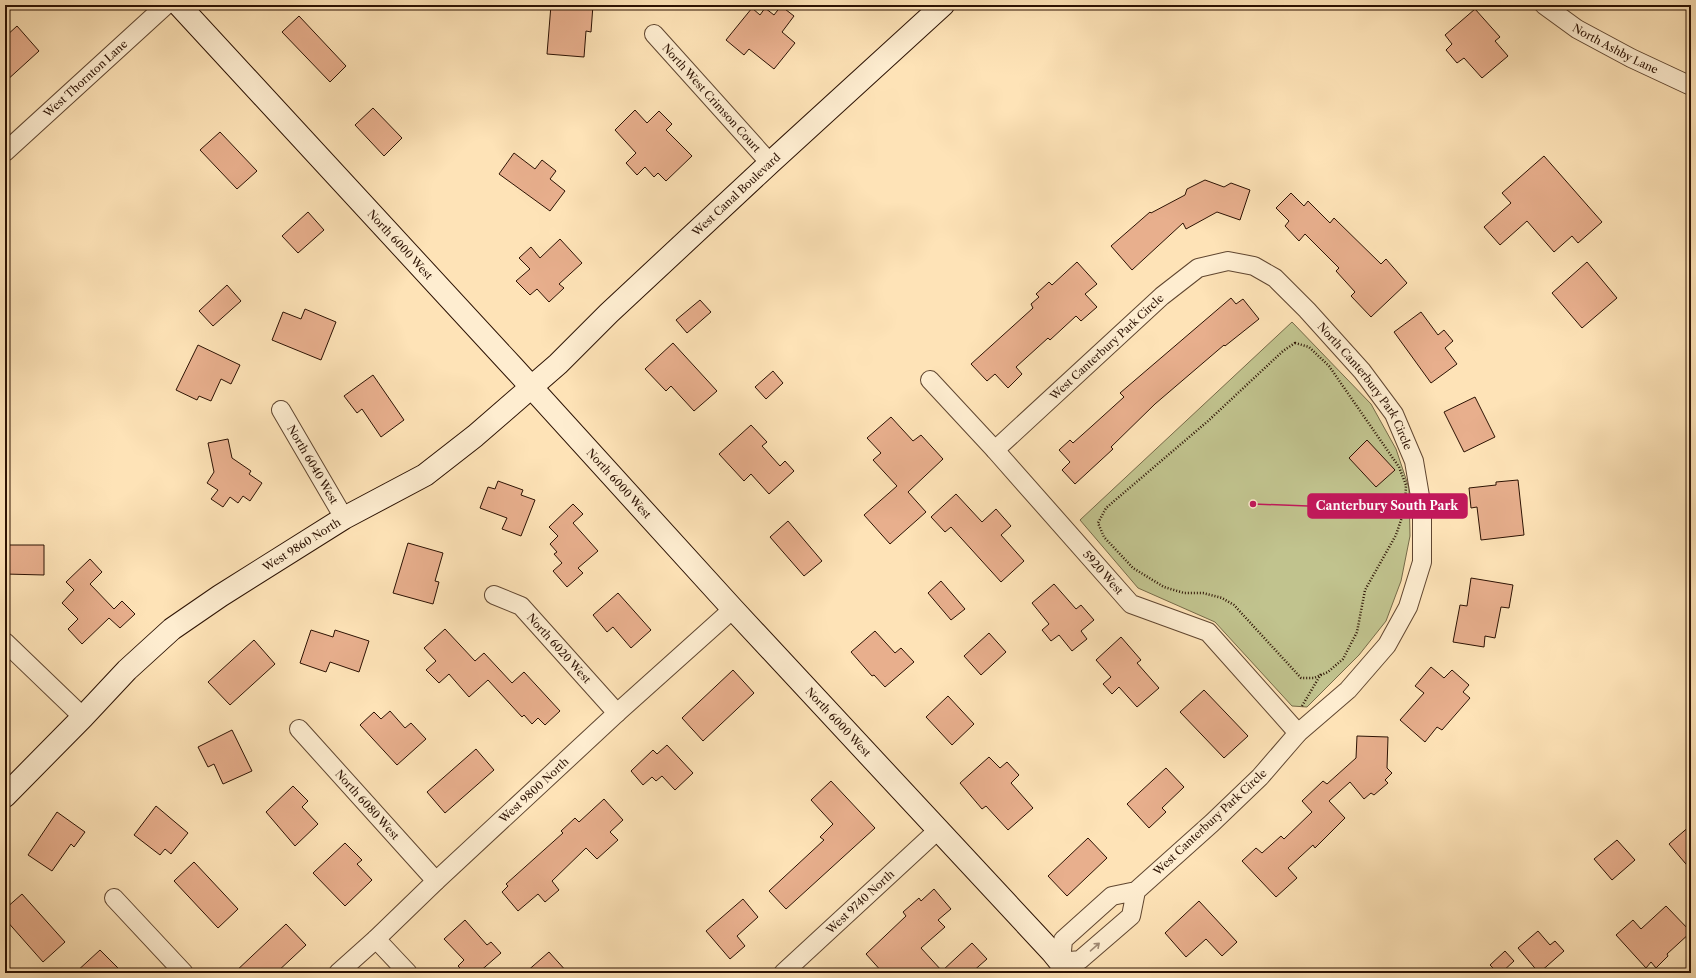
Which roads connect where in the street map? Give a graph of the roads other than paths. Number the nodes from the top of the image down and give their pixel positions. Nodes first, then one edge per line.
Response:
1 (166, 5) edge
2 (179, 5) edge
3 (943, 5) edge
4 (1544, 5) edge
5 (654, 34) dead end
6 (1691, 86) edge
7 (5, 152) edge
8 (770, 163) junction
9 (1228, 261) joint
10 (930, 380) dead end
11 (531, 386) junction
12 (281, 410) dead end
13 (995, 450) junction
14 (344, 518) junction
15 (1422, 562) joint
16 (494, 595) dead end
17 (733, 610) junction
18 (5, 642) edge
19 (616, 713) junction
20 (83, 718) junction
21 (299, 729) dead end
22 (1298, 733) junction
23 (5, 796) edge
24 (938, 830) junction
25 (436, 881) junction
26 (1136, 891) junction
27 (114, 898) dead end
28 (376, 939) junction
29 (1065, 967) edge
30 (184, 973) edge
31 (338, 973) edge
32 (408, 973) edge
33 (783, 973) edge

1 - 7 street, West Thornton Lane
2 - 11 street, North 6000 West
3 - 8 street, West Canal Boulevard
4 - 6 street, North Ashby Lane
5 - 8 street, North West Crimson Court
8 - 11 street, West Canal Boulevard
9 - 13 street, West Canterbury Park Circle
9 - 15 street, North Canterbury Park Circle
10 - 13 street, 5920 West
11 - 14 street, West 9860 North
11 - 17 street, North 6000 West
12 - 14 street, North 6040 West
13 - 22 street, 5920 West
14 - 20 street, West 9860 North
15 - 22 street, West Canterbury Park Circle
16 - 19 street, North 6020 West
17 - 19 street, West 9800 North
17 - 24 street, North 6000 West
18 - 20 street
19 - 25 street, West 9800 North
20 - 23 street, West 9860 North
21 - 25 street, North 6080 West
22 - 26 street, West Canterbury Park Circle
24 - 29 street, North 6000 West
24 - 33 street, West 9740 North
25 - 28 street, West 9800 North
29 -> 26 street
26 - 29 street
27 - 30 street
28 - 31 street, West 9800 North
28 - 32 street

